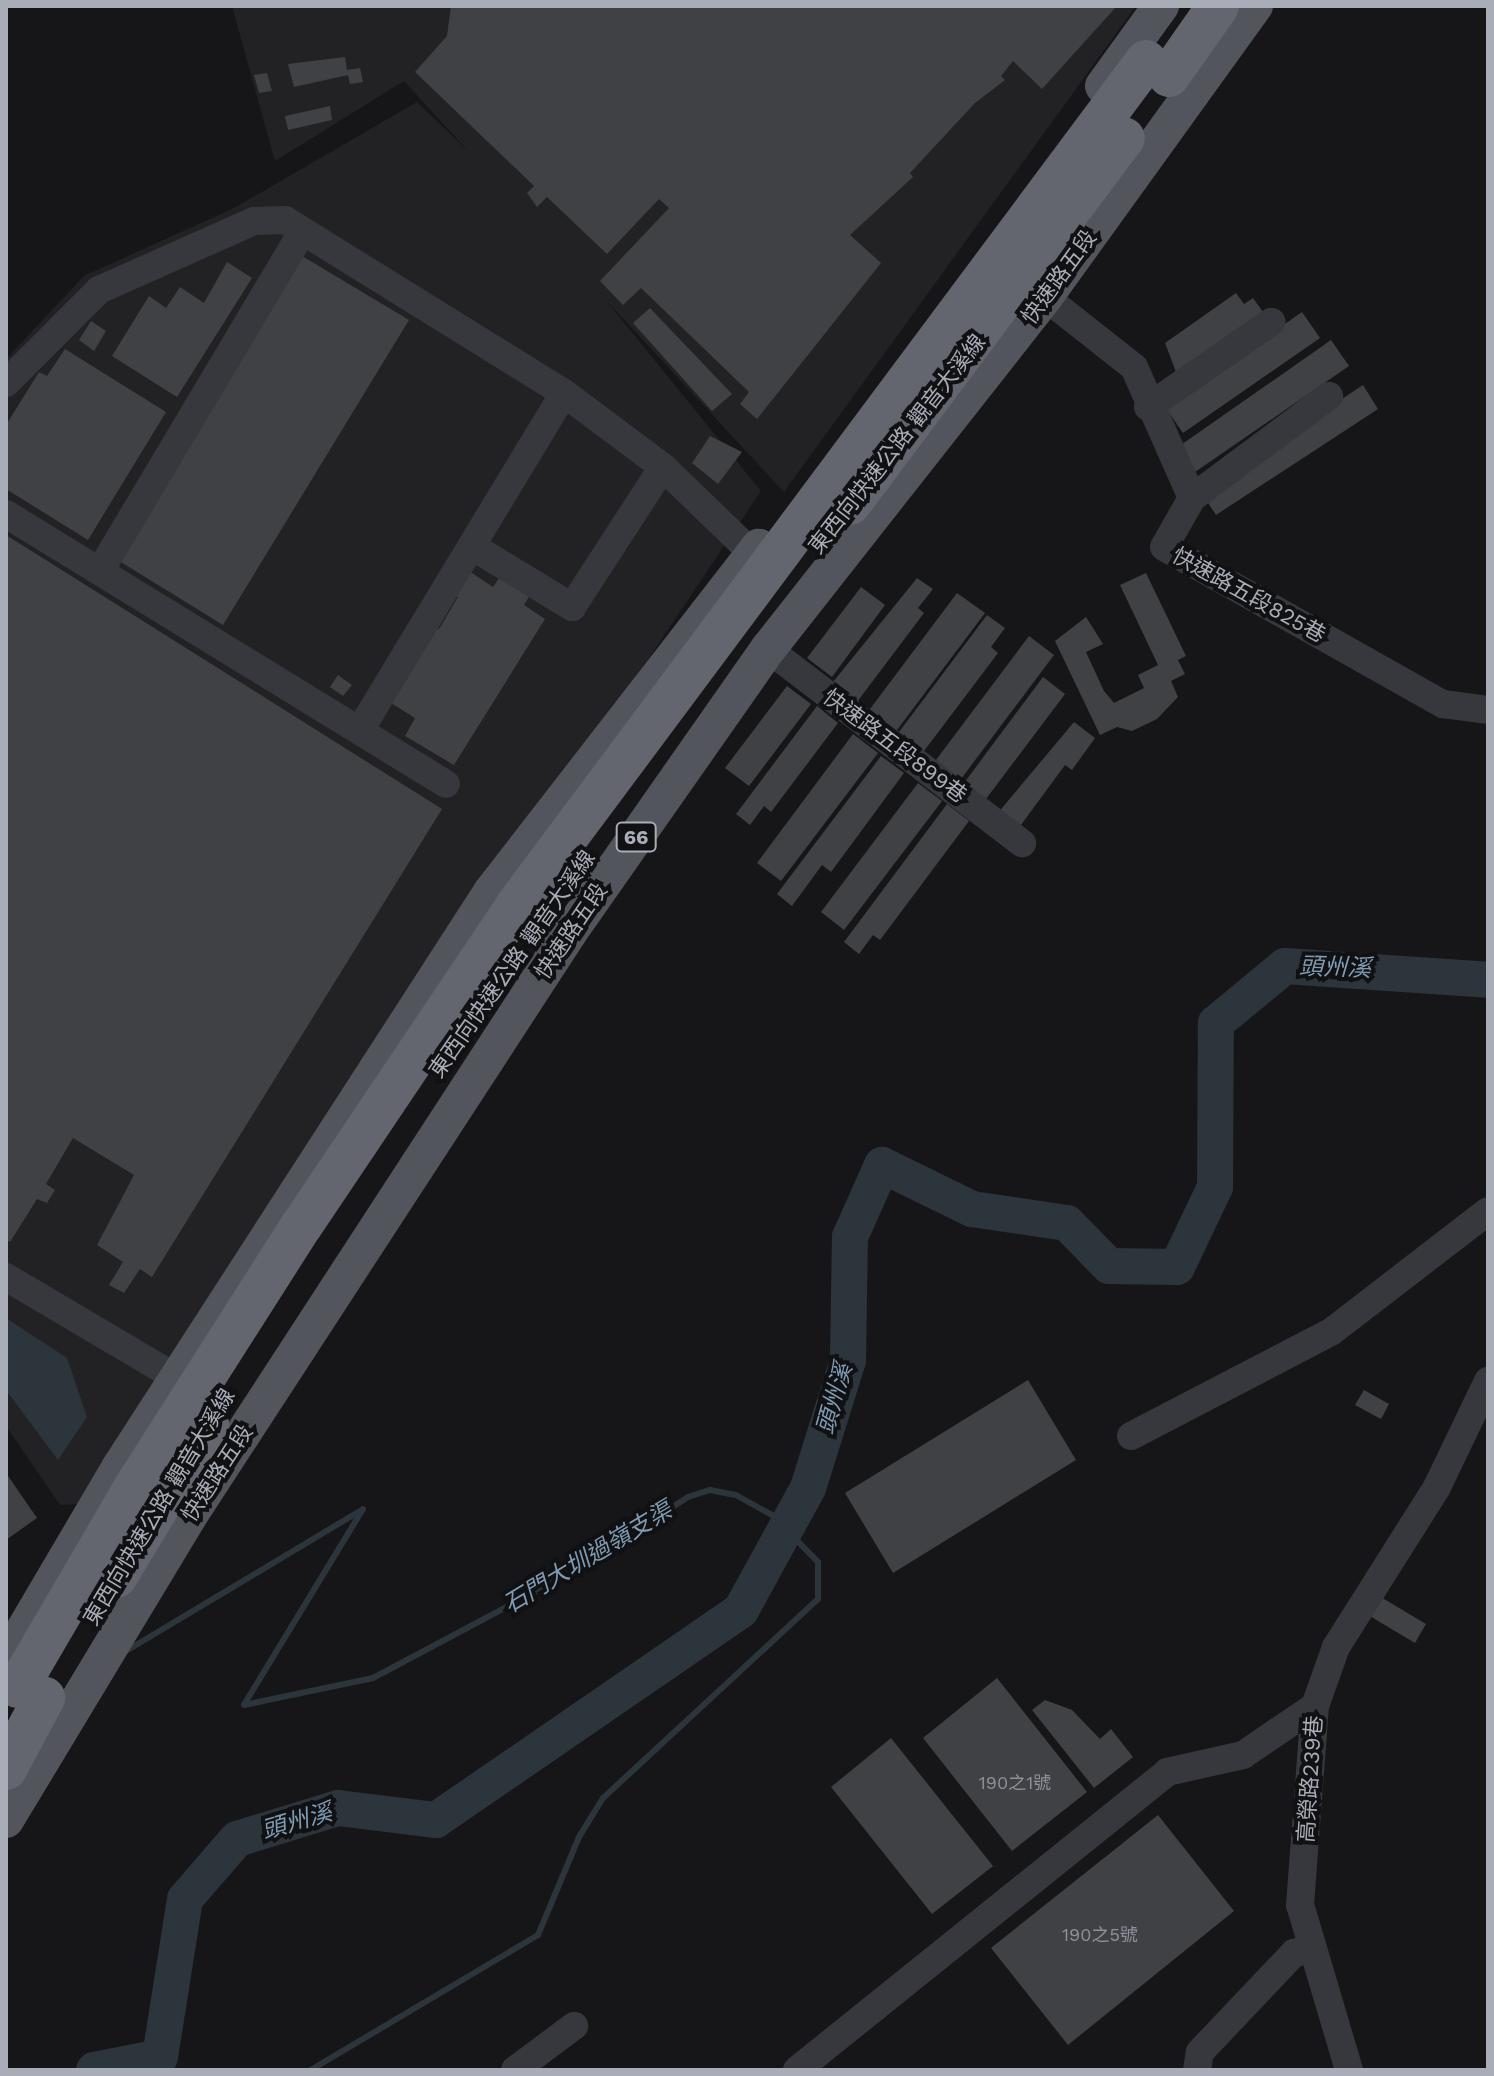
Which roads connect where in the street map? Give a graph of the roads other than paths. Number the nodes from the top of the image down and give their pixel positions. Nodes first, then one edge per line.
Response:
1 (1161, 6) edge
2 (1185, 6) edge
3 (1218, 6) edge
4 (1255, 6) edge
5 (302, 232) junction
6 (1045, 297) junction
7 (1271, 322) dead end
8 (6, 383) edge
9 (564, 393) junction
10 (1329, 396) dead end
11 (1148, 407) junction
12 (663, 467) junction
13 (1192, 498) junction
14 (6, 514) edge
15 (475, 548) junction
16 (753, 554) junction
17 (100, 571) junction
18 (768, 649) junction
19 (1488, 710) edge
20 (360, 730) junction
21 (446, 784) dead end
22 (1022, 843) dead end
23 (1488, 1211) edge
24 (6, 1277) edge
25 (177, 1378) junction
26 (1488, 1381) edge
27 (1131, 1436) dead end
28 (6, 1660) edge
29 (1315, 1706) junction
30 (6, 1710) edge
31 (6, 1769) edge
32 (6, 1820) edge
33 (1312, 1949) junction
34 (574, 2026) dead end
35 (515, 2070) edge
36 (797, 2070) edge
37 (1197, 2070) edge
38 (1349, 2070) edge

1 - 16 main road
2 - 30 highway, 東西向快速公路 觀音大溪線 / 66, bridge
3 - 31 highway, 東西向快速公路 觀音大溪線 / 66, bridge
4 - 6 main road, 快速路五段 / 66
5 - 8 street
5 - 9 street
5 - 17 street
6 - 11 street
6 - 18 main road, 快速路五段 / 66
7 - 11 street
9 - 12 street
9 - 15 street
10 - 13 street
11 - 13 street
12 - 15 street
12 - 16 street
13 - 19 street, 快速路五段825巷
14 - 17 street
15 - 20 street
16 - 25 main road
17 - 20 street
18 - 22 street, 快速路五段899巷
18 - 32 main road, 快速路五段 / 66
20 - 21 street
23 - 27 street
24 - 25 street
25 - 28 main road
26 - 29 street, 高榮路239巷
29 - 33 street, 高榮路239巷
29 - 36 street
33 - 37 street
33 - 38 street, 高榮路239巷
34 - 35 street

